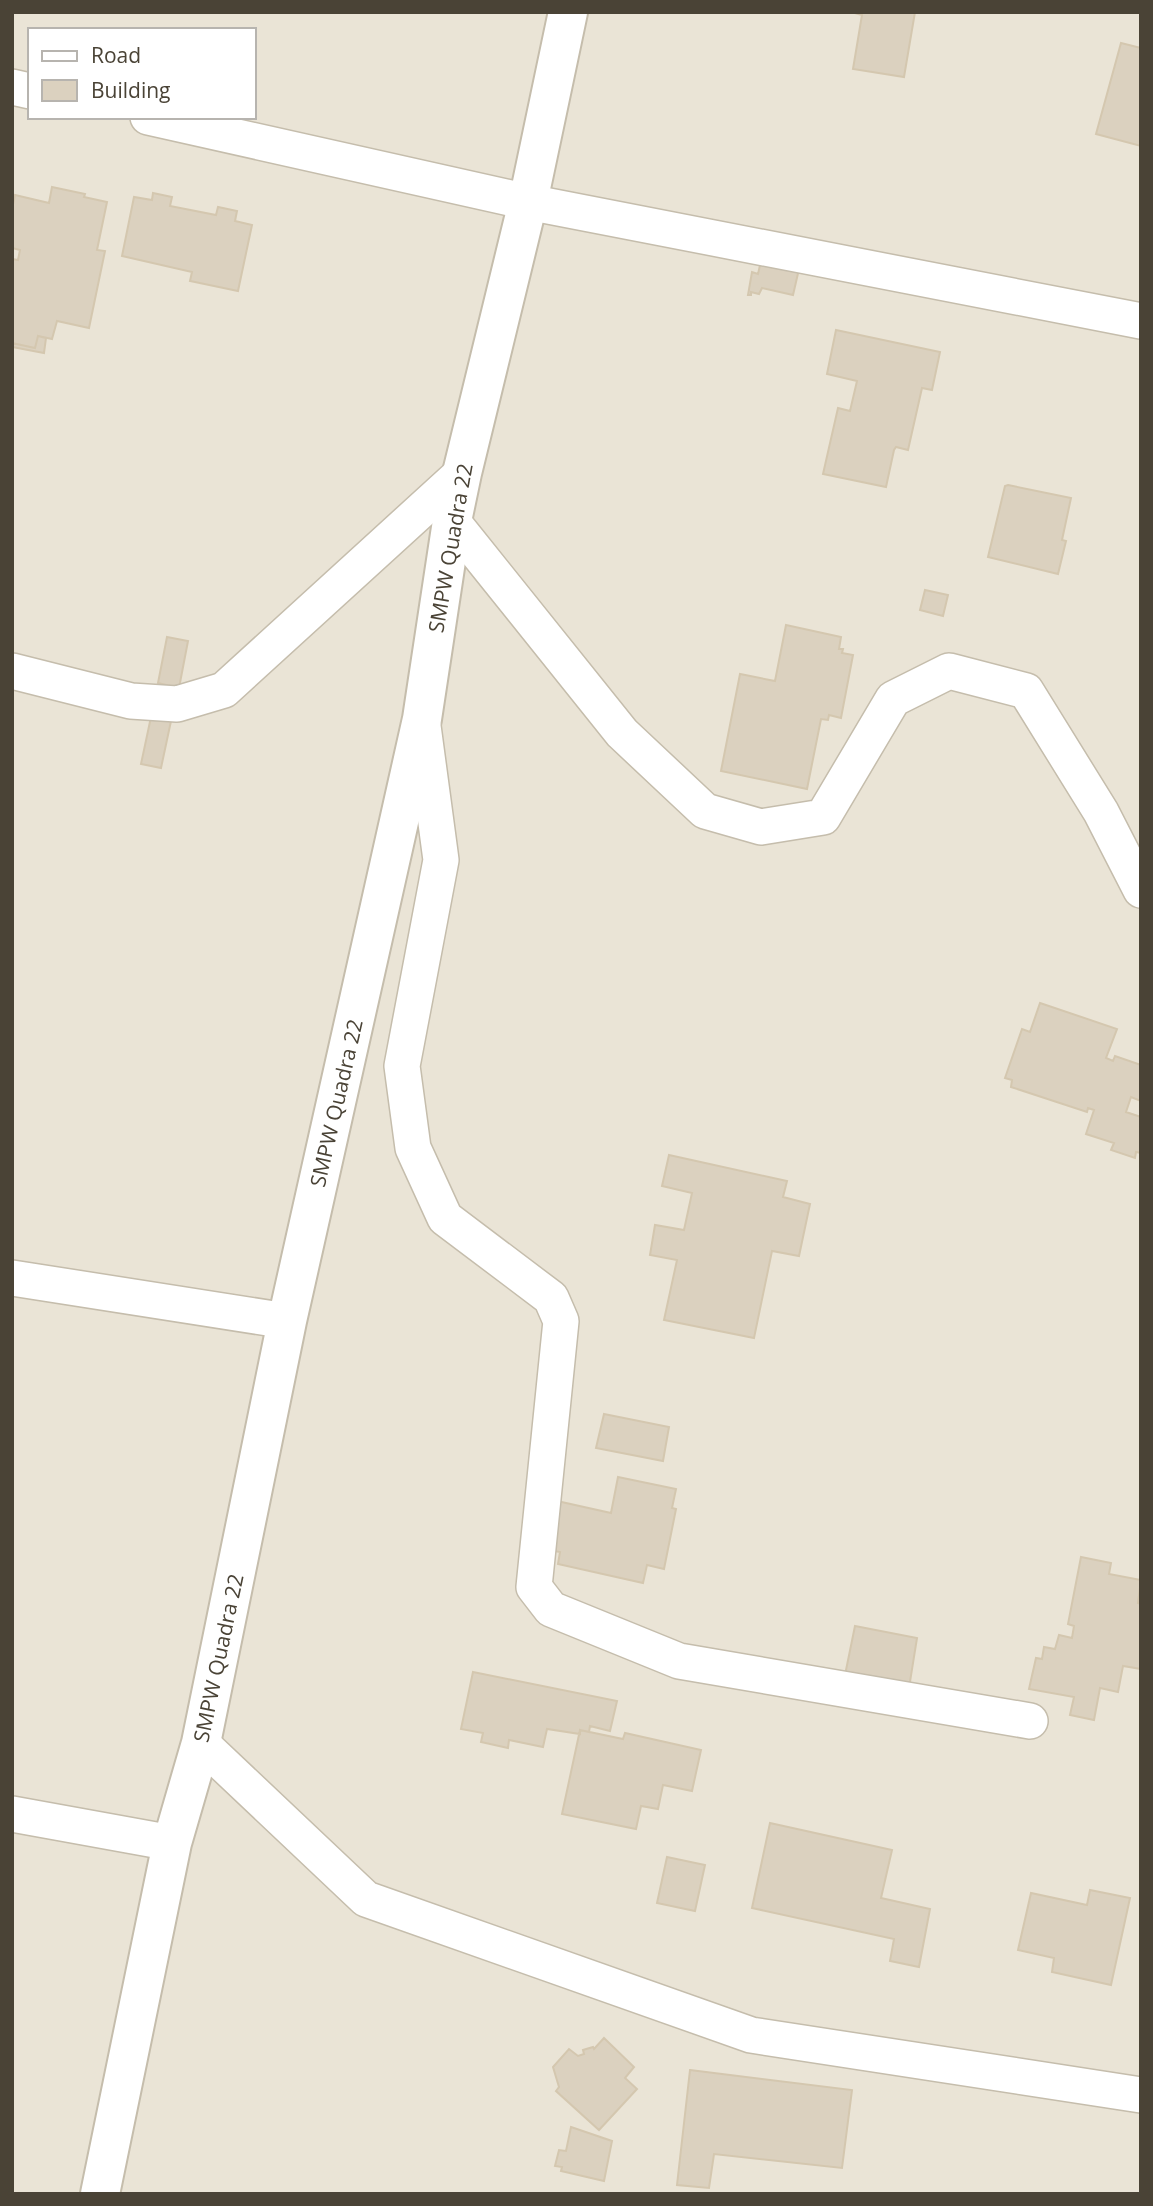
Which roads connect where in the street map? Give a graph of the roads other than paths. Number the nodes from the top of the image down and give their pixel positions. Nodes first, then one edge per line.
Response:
1 (568, 12) edge
2 (157, 119) edge
3 (528, 202) junction
4 (1141, 321) edge
5 (461, 472) junction
6 (452, 521) junction
7 (12, 671) edge
8 (422, 719) junction
9 (1141, 890) edge
10 (12, 1278) edge
11 (288, 1321) junction
12 (1030, 1721) dead end
13 (201, 1743) junction
14 (12, 1815) edge
15 (172, 1843) junction
16 (1141, 2095) edge
17 (100, 2194) edge

1 - 3 street, SMPW Quadra 22
2 - 3 street
3 - 4 street
3 - 5 street, SMPW Quadra 22
5 - 6 street, SMPW Quadra 22
5 - 7 street
6 - 8 street, SMPW Quadra 22
6 - 9 street
8 - 11 street, SMPW Quadra 22
8 - 12 street
10 - 11 street
11 - 13 street, SMPW Quadra 22
13 - 15 street, SMPW Quadra 22
13 - 16 street
14 - 15 street
15 - 17 street, SMPW Quadra 22

